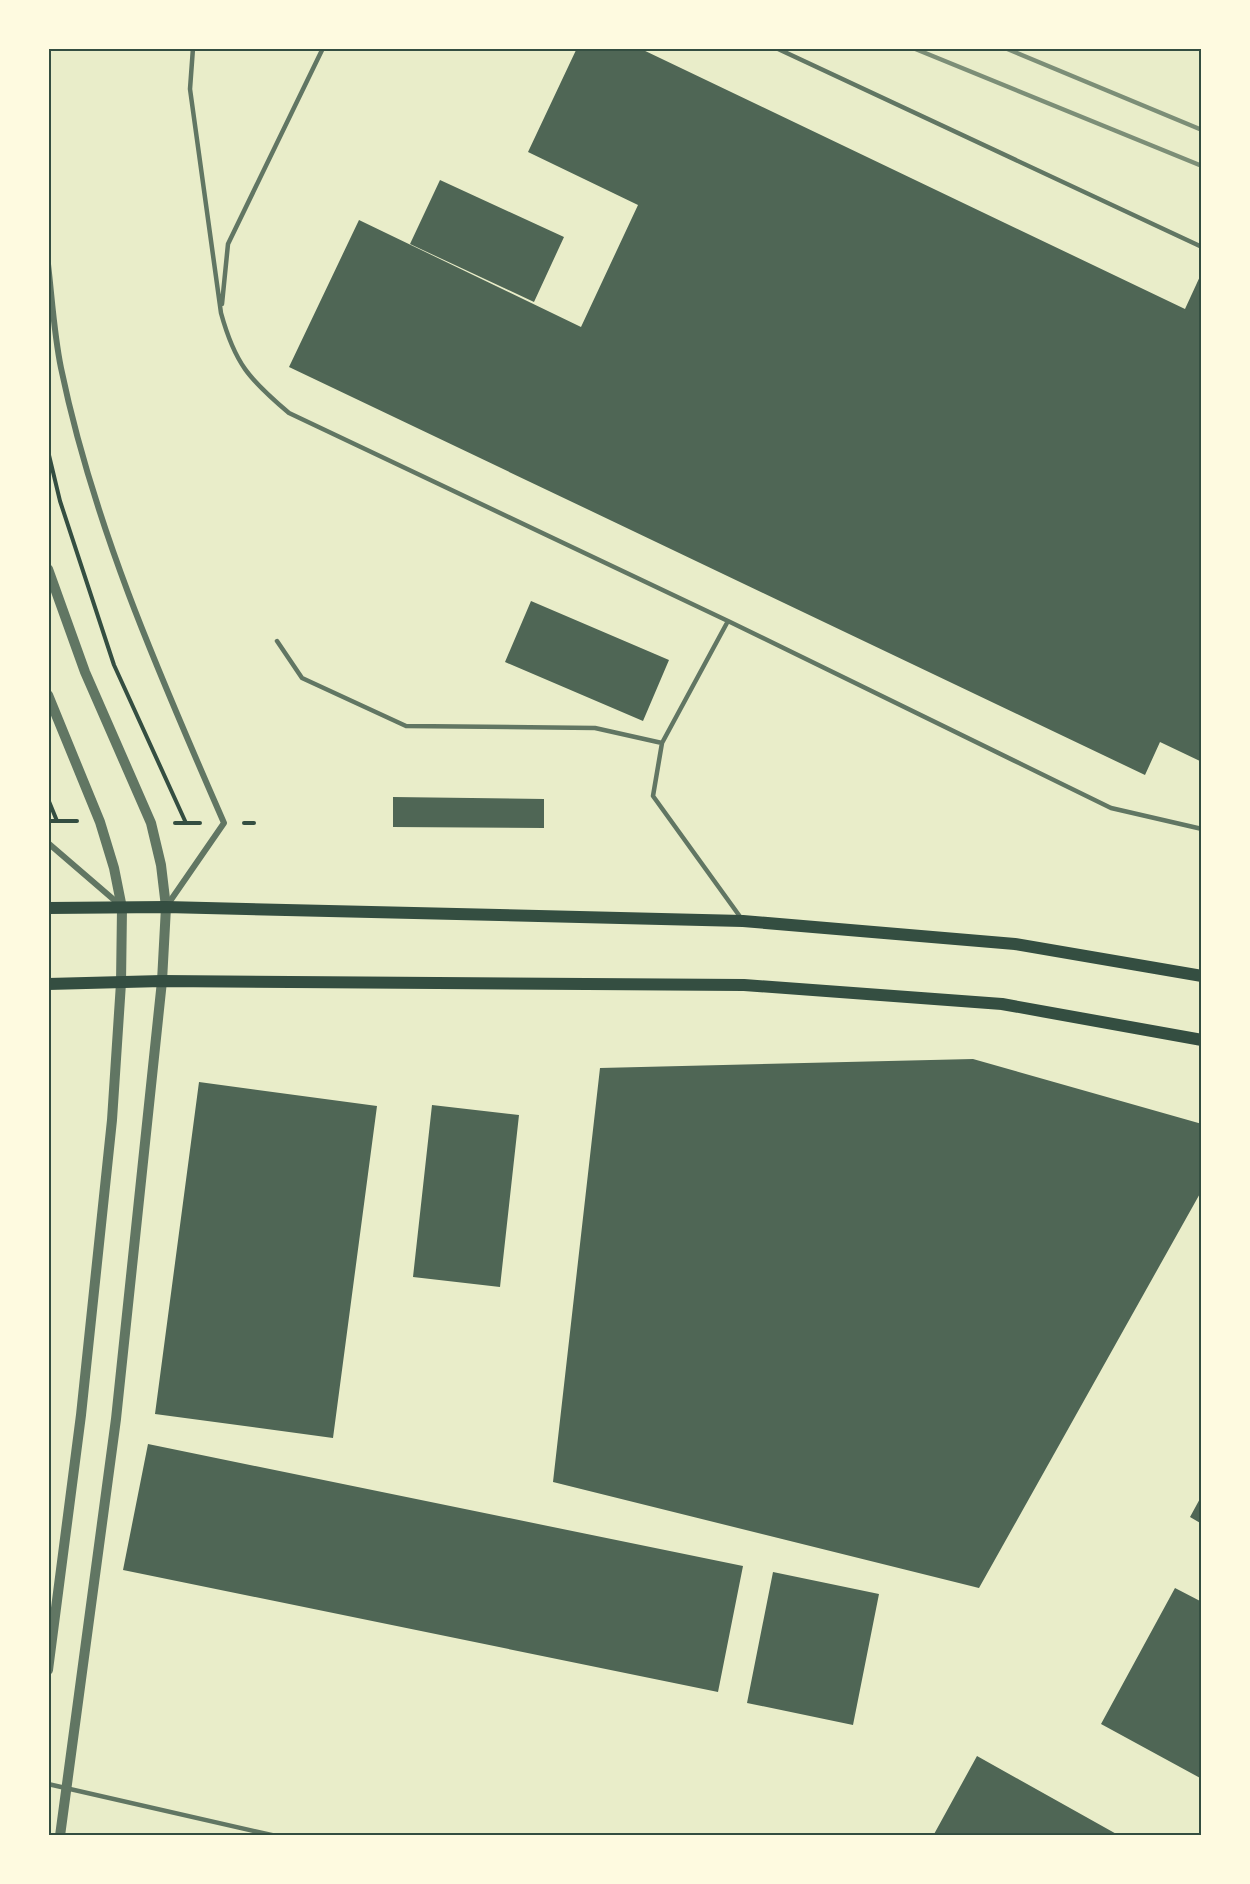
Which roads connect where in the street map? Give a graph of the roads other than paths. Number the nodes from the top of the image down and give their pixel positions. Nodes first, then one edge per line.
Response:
1 (192, 48) edge
2 (323, 48) edge
3 (777, 48) edge
4 (1202, 247) edge
5 (48, 264) edge
6 (221, 313) junction
7 (48, 569) edge
8 (728, 621) junction
9 (278, 641) dead end
10 (48, 695) edge
11 (662, 742) junction
12 (1202, 828) edge
13 (48, 843) edge
14 (166, 907) junction
15 (48, 908) edge
16 (122, 908) junction
17 (743, 921) junction
18 (1202, 976) edge
19 (162, 981) junction
20 (121, 983) junction
21 (48, 984) edge
22 (1202, 1040) edge
23 (48, 1670) edge
24 (48, 1784) edge
25 (68, 1788) junction
26 (60, 1836) edge
27 (276, 1836) edge

1 - 6 lane
2 - 6 lane
3 - 4 lane
5 - 14 street
6 - 8 lane
7 - 14 street
8 - 11 lane
8 - 12 lane
9 - 11 lane
10 - 16 street
11 - 17 lane
13 - 16 street
14 - 16 main road
14 - 17 main road
14 - 19 street
15 - 16 main road
16 - 20 street
17 - 18 main road
19 - 20 main road
19 - 22 main road
19 - 25 street
20 - 21 main road
20 - 23 street
24 - 25 lane
25 - 26 street
25 - 27 lane

